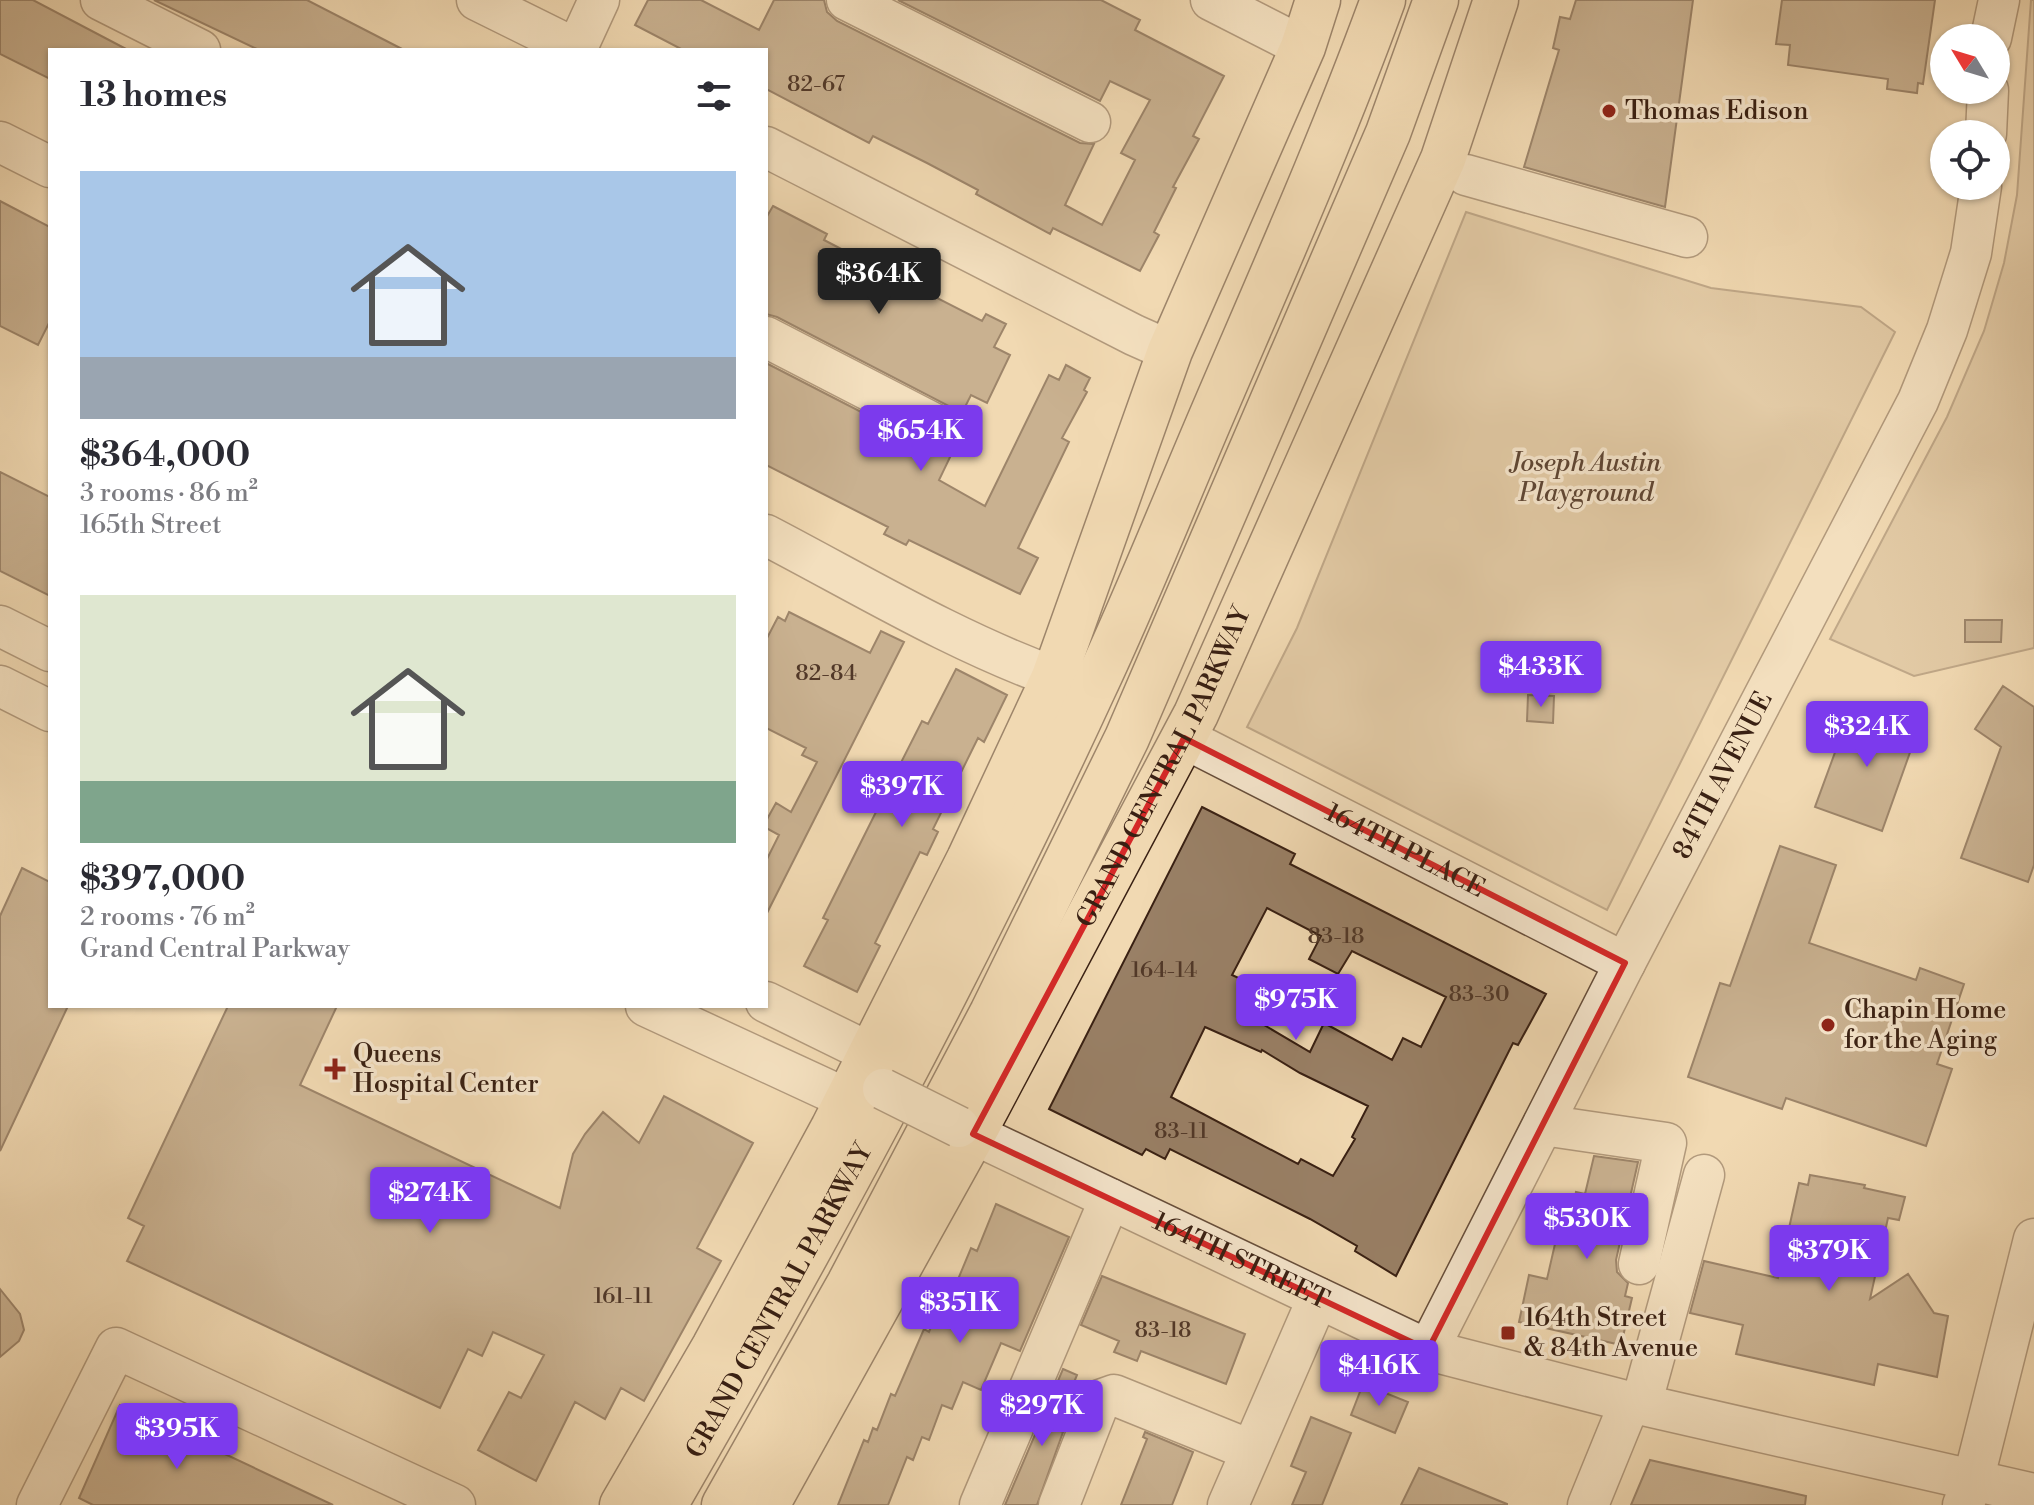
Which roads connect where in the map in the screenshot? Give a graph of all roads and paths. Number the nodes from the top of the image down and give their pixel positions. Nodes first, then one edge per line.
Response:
1 (101, 0) edge
2 (477, 0) edge
3 (599, 0) edge
4 (847, 0) edge
5 (1211, 0) edge
6 (1318, 0) edge
7 (1383, 0) edge
8 (1436, 0) edge
9 (1496, 0) edge
10 (1999, 0) edge
11 (1994, 24) edge
12 (1303, 47) junction
13 (196, 48) edge
14 (573, 48) edge
15 (578, 48) edge
16 (1090, 122) dead end
17 (0, 142) edge
18 (768, 148) edge
19 (48, 166) edge
20 (1466, 175) dead end
21 (1979, 200) edge
22 (1687, 237) dead end
23 (768, 338) edge
24 (1170, 351) junction
25 (948, 431) dead end
26 (768, 536) edge
27 (0, 626) edge
28 (48, 650) edge
29 (1054, 677) junction
30 (0, 686) edge
31 (48, 710) edge
32 (1184, 738) junction
33 (1625, 963) junction
34 (768, 1004) edge
35 (652, 1008) edge
36 (867, 1080) junction
37 (1543, 1125) junction
38 (966, 1130) junction
39 (1704, 1175) dead end
40 (1110, 1199) junction
41 (2034, 1239) edge
42 (1639, 1264) dead end
43 (1318, 1298) junction
44 (1428, 1350) junction
45 (1636, 1404) junction
46 (1250, 1450) junction
47 (1968, 1493) edge
48 (2034, 1494) edge
49 (45, 1502) edge
50 (448, 1503) edge
51 (622, 1505) edge
52 (665, 1505) edge
53 (724, 1505) edge
54 (767, 1505) edge
55 (980, 1505) edge
56 (1059, 1505) edge
57 (1228, 1505) edge
58 (1588, 1505) edge

1 - 13 street
2 - 14 street
3 - 15 street
4 - 16 street
5 - 12 street
6 - 12 main road, GRAND CENTRAL PARKWAY
7 - 52 main road, GRAND CENTRAL PARKWAY
8 - 53 main road, GRAND CENTRAL PARKWAY
9 - 32 main road, GRAND CENTRAL PARKWAY
10 - 11 street
12 - 24 main road, GRAND CENTRAL PARKWAY
17 - 19 street
18 - 24 street
20 - 22 street
21 - 33 street, 84TH AVENUE
23 - 25 street
24 - 29 main road, GRAND CENTRAL PARKWAY
26 - 29 street
27 - 28 street
29 - 36 main road, GRAND CENTRAL PARKWAY
30 - 31 street
32 - 33 street, 164TH PLACE
32 - 38 main road, GRAND CENTRAL PARKWAY
33 - 37 street, 84TH AVENUE
34 - 36 street, 164TH STREET
35 - 36 street, 164TH STREET
36 - 38 street, 164TH STREET, bridge
36 - 51 main road, GRAND CENTRAL PARKWAY
37 - 42 street
37 - 44 street, 84TH AVENUE
38 - 40 street, 164TH STREET
38 - 54 main road, GRAND CENTRAL PARKWAY
39 - 45 street
40 - 43 street, 164TH STREET
40 - 55 street
41 - 47 street
43 - 44 street, 164TH STREET
43 - 46 street
44 - 45 street, 164TH STREET
45 - 47 street, 164TH STREET
45 - 58 street
46 - 56 street
46 - 57 street
47 - 48 street, 164TH STREET
49 - 50 street

